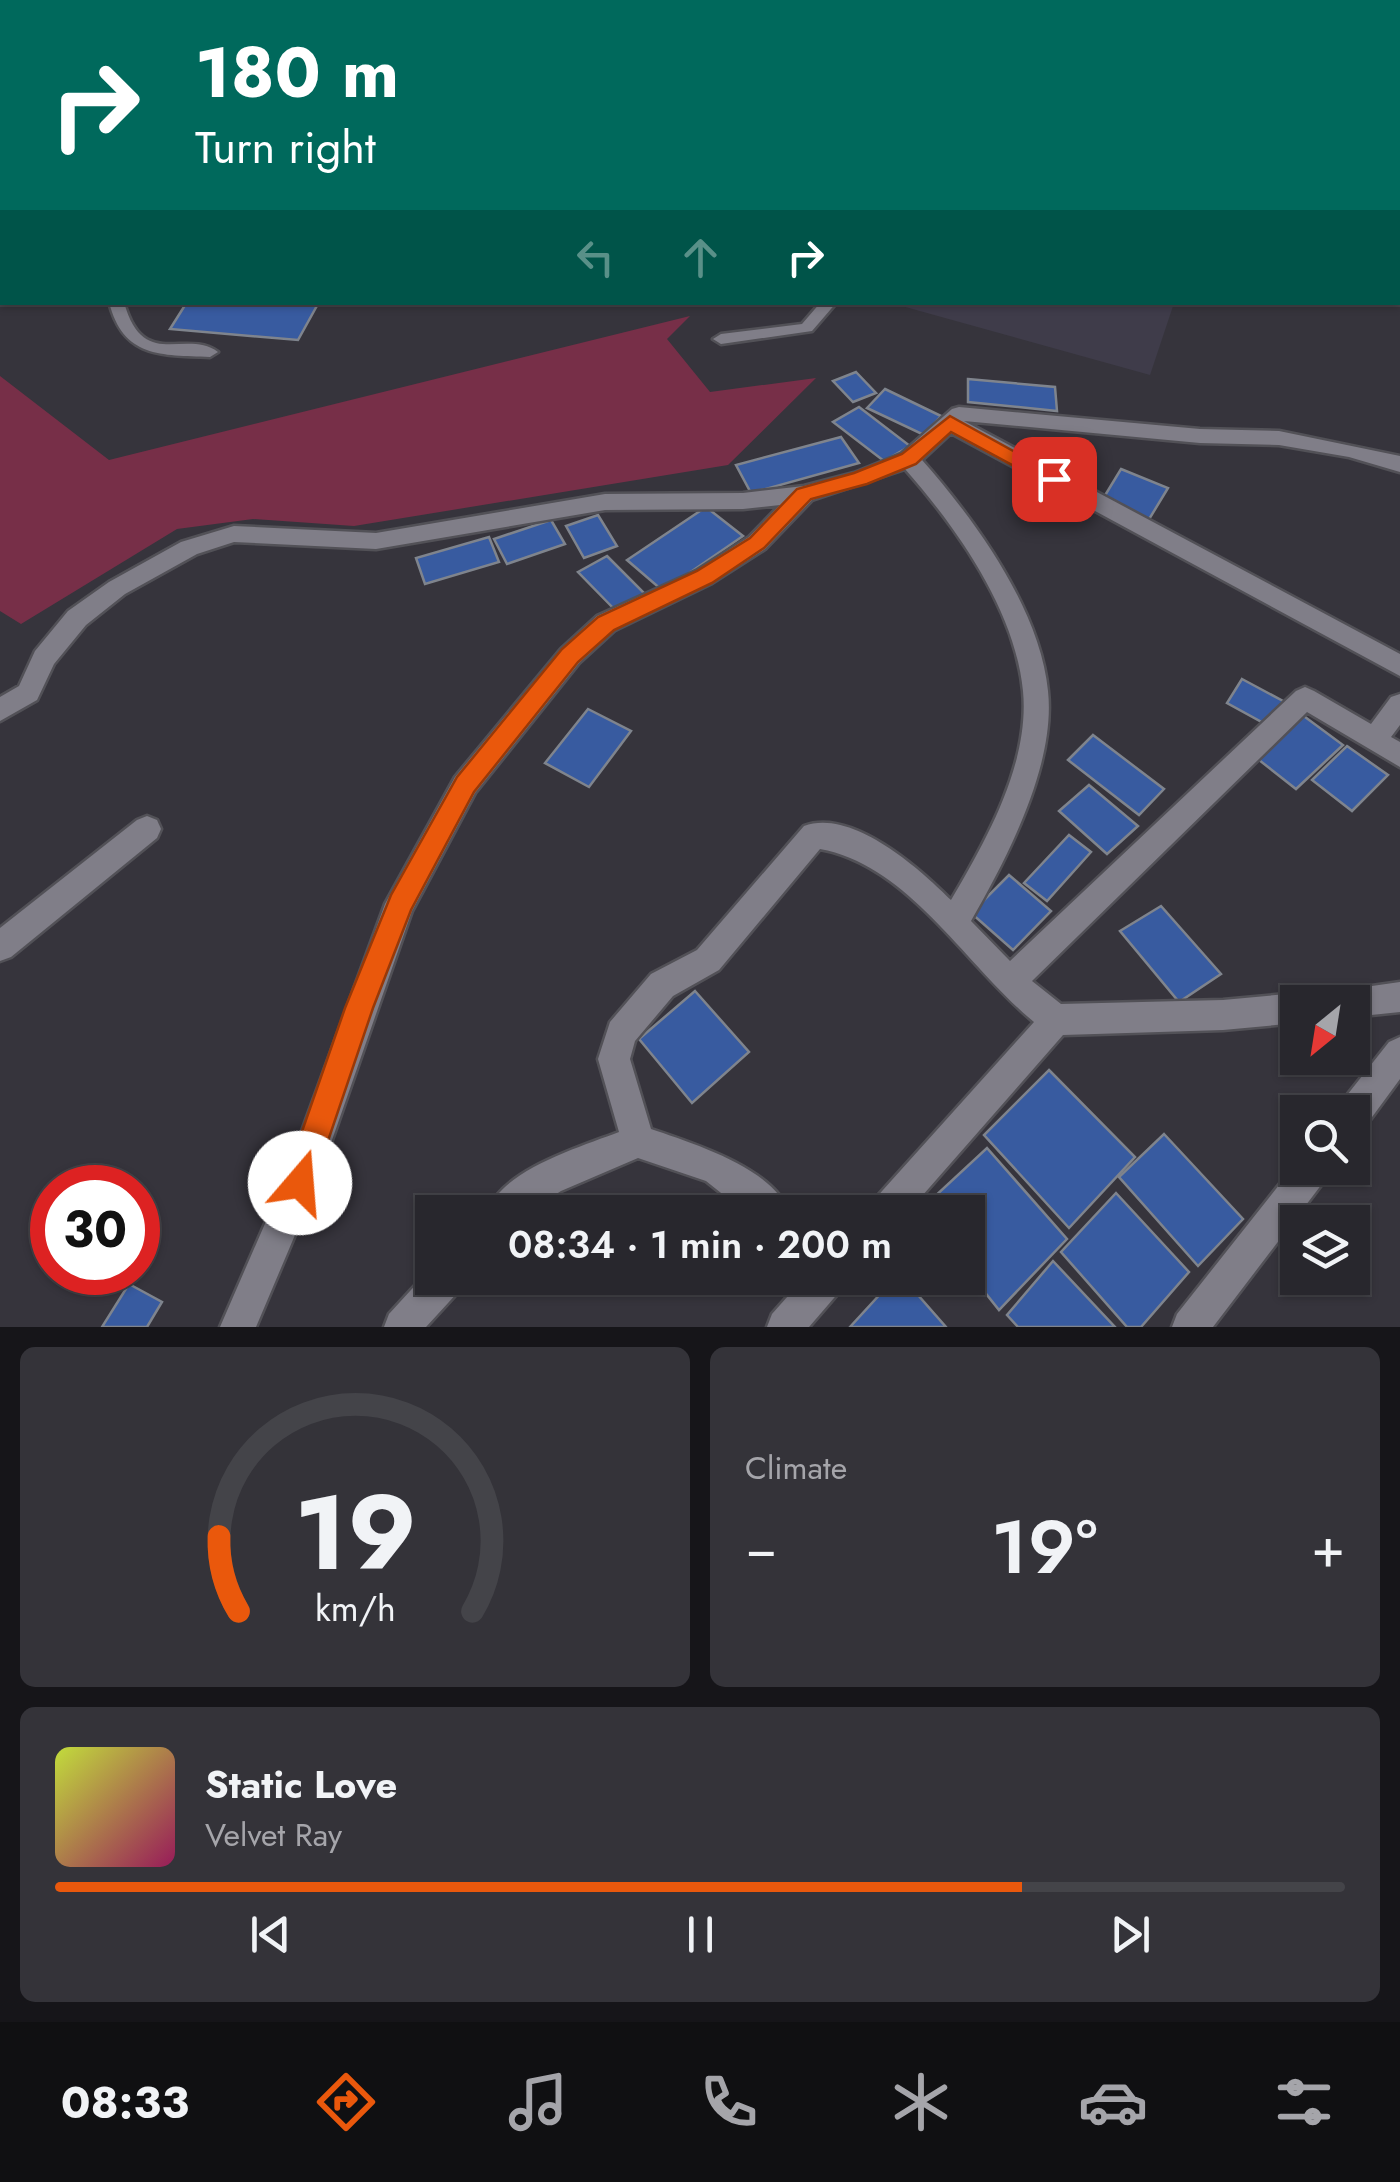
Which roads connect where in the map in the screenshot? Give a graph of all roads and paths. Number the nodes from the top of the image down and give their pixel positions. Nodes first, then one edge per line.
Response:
1 (117, 305) edge
2 (827, 305) edge
3 (721, 339) dead end
4 (210, 352) dead end
5 (950, 422) junction
6 (909, 459) junction
7 (1400, 464) edge
8 (804, 494) junction
9 (1400, 666) edge
10 (1400, 705) edge
11 (0, 710) edge
12 (1390, 750) edge
13 (147, 829) dead end
14 (954, 923) junction
15 (0, 947) edge
16 (1008, 982) junction
17 (1400, 997) edge
18 (1370, 1000) edge
19 (1280, 1010) edge
20 (1056, 1020) junction
21 (1400, 1054) edge
22 (1368, 1095) edge
23 (638, 1141) junction
24 (1300, 1185) edge
25 (525, 1195) edge
26 (750, 1195) edge
27 (901, 1195) edge
28 (431, 1295) edge
29 (813, 1295) edge
30 (238, 1327) edge
31 (402, 1327) edge
32 (786, 1327) edge
33 (1190, 1327) edge

1 - 4 lane
2 - 3 lane
5 - 6 street
5 - 7 street
5 - 9 street
6 - 8 street
6 - 14 street
8 - 11 street
8 - 30 street
10 - 12 street
12 - 16 street
13 - 15 street
14 - 16 street
14 - 23 street
16 - 20 street
17 - 18 street
19 - 20 street
20 - 27 street
21 - 22 street
23 - 25 street
23 - 26 street
24 - 33 street
28 - 31 street
29 - 32 street

